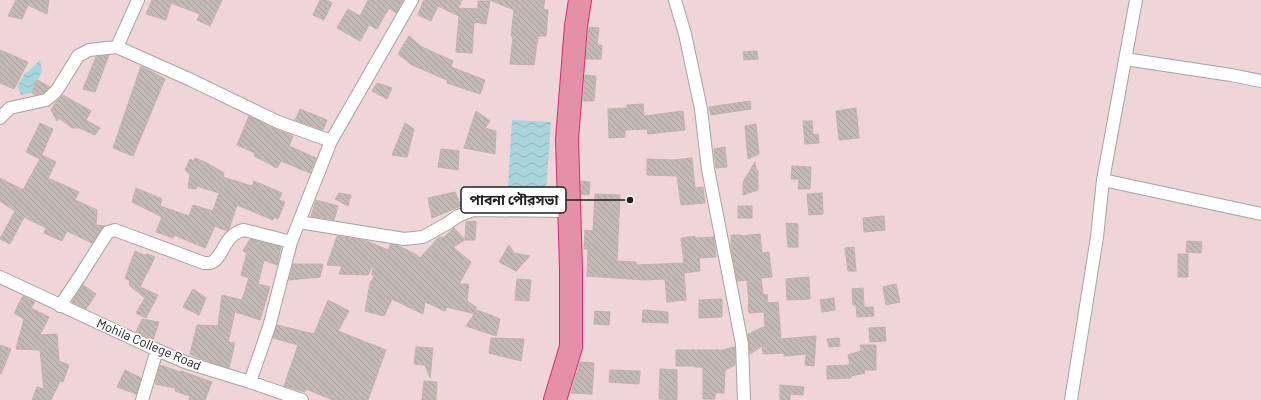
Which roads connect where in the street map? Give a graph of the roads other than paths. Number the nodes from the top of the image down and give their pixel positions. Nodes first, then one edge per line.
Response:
1 (138, 0) edge
2 (412, 0) edge
3 (580, 0) edge
4 (675, 0) edge
5 (1136, 0) edge
6 (117, 47) junction
7 (1125, 59) junction
8 (1261, 81) edge
9 (0, 118) edge
10 (331, 141) junction
11 (1103, 180) junction
12 (568, 211) junction
13 (1261, 214) edge
14 (299, 222) junction
15 (291, 242) junction
16 (0, 277) edge
17 (60, 306) junction
18 (157, 350) junction
19 (250, 382) junction
20 (142, 400) edge
21 (302, 400) edge
22 (555, 400) edge
23 (565, 400) edge
24 (744, 400) edge
25 (1071, 400) edge

1 - 6 street
2 - 10 street
3 - 12 highway
4 - 24 street
5 - 7 street
6 - 9 street
6 - 10 street
7 - 8 street
7 - 11 street
10 - 14 street
11 - 13 street
11 - 25 street
12 - 14 street
12 - 22 highway
14 - 15 street
15 - 17 street
15 - 19 street
16 - 17 street, Mohila College Road
17 - 18 street, Mohila College Road
18 - 19 street, Mohila College Road
18 - 20 street
19 - 21 street, Mohila College Road
22 - 23 street

